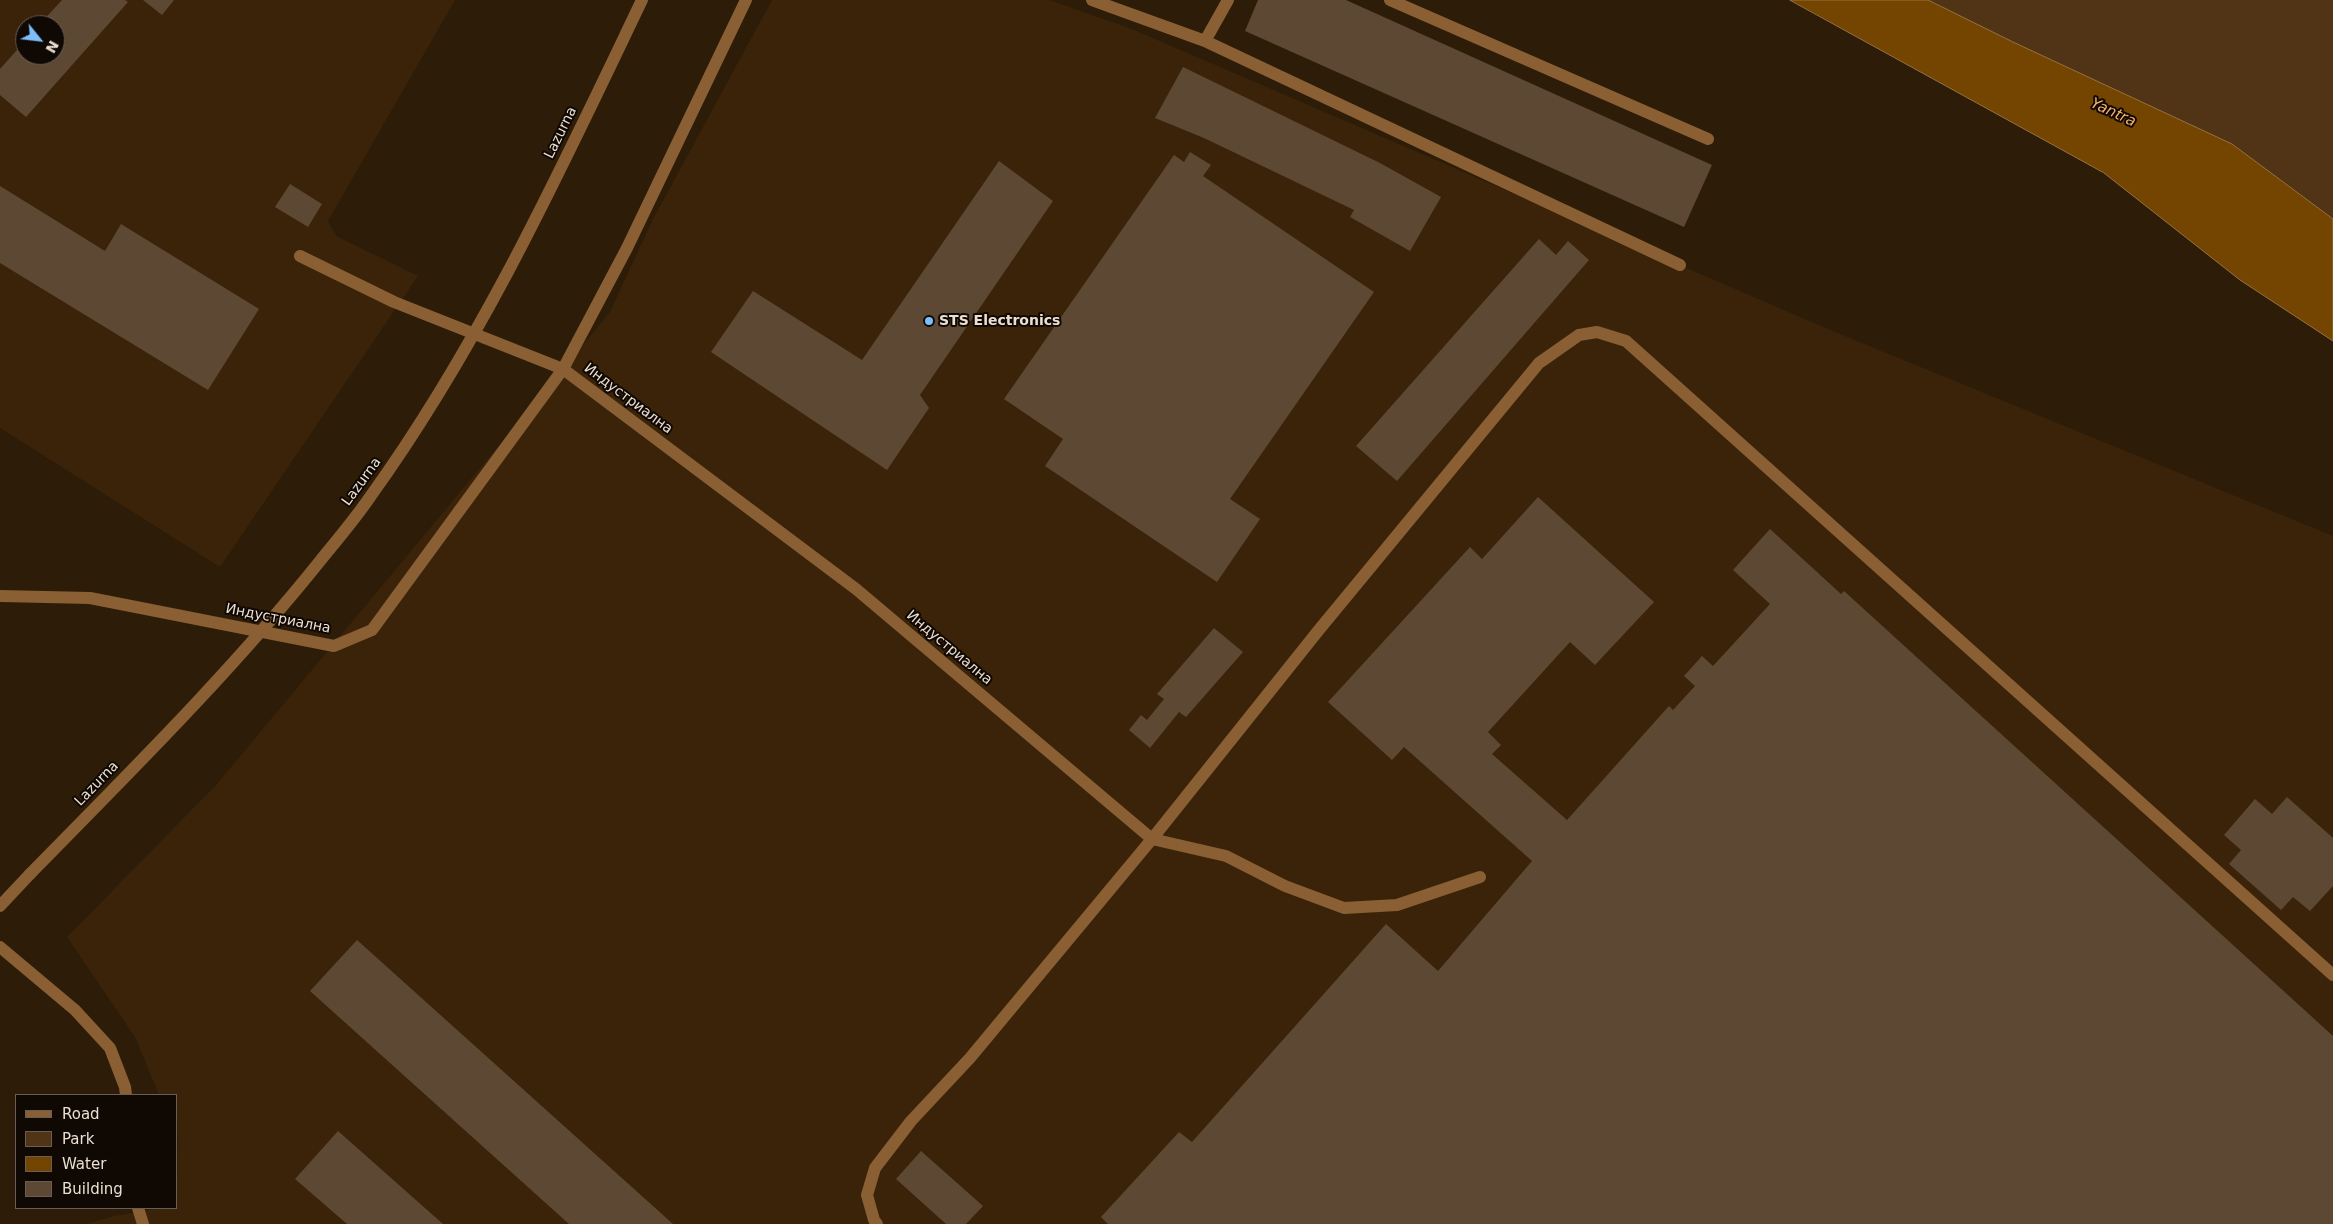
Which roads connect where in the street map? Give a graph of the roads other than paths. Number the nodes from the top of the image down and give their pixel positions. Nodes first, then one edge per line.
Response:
1 (642, 0) edge
2 (746, 0) edge
3 (1092, 0) edge
4 (1228, 0) edge
5 (1390, 0) edge
6 (1205, 41) junction
7 (1708, 140) dead end
8 (300, 256) dead end
9 (1680, 265) dead end
10 (563, 369) junction
11 (0, 596) edge
12 (1152, 839) junction
13 (1480, 877) dead end
14 (0, 906) edge
15 (0, 947) edge
16 (2333, 975) edge
17 (126, 1094) edge
18 (138, 1209) edge
19 (143, 1224) edge
20 (877, 1224) edge

1 - 14 street, Lazurna, bridge
2 - 10 street
3 - 6 street
4 - 6 street
5 - 7 street
6 - 9 street
8 - 10 street
10 - 11 street, Индустриална
10 - 12 street, Индустриална
12 - 13 street
12 - 16 street
12 - 20 street
15 - 17 street
18 - 19 street

